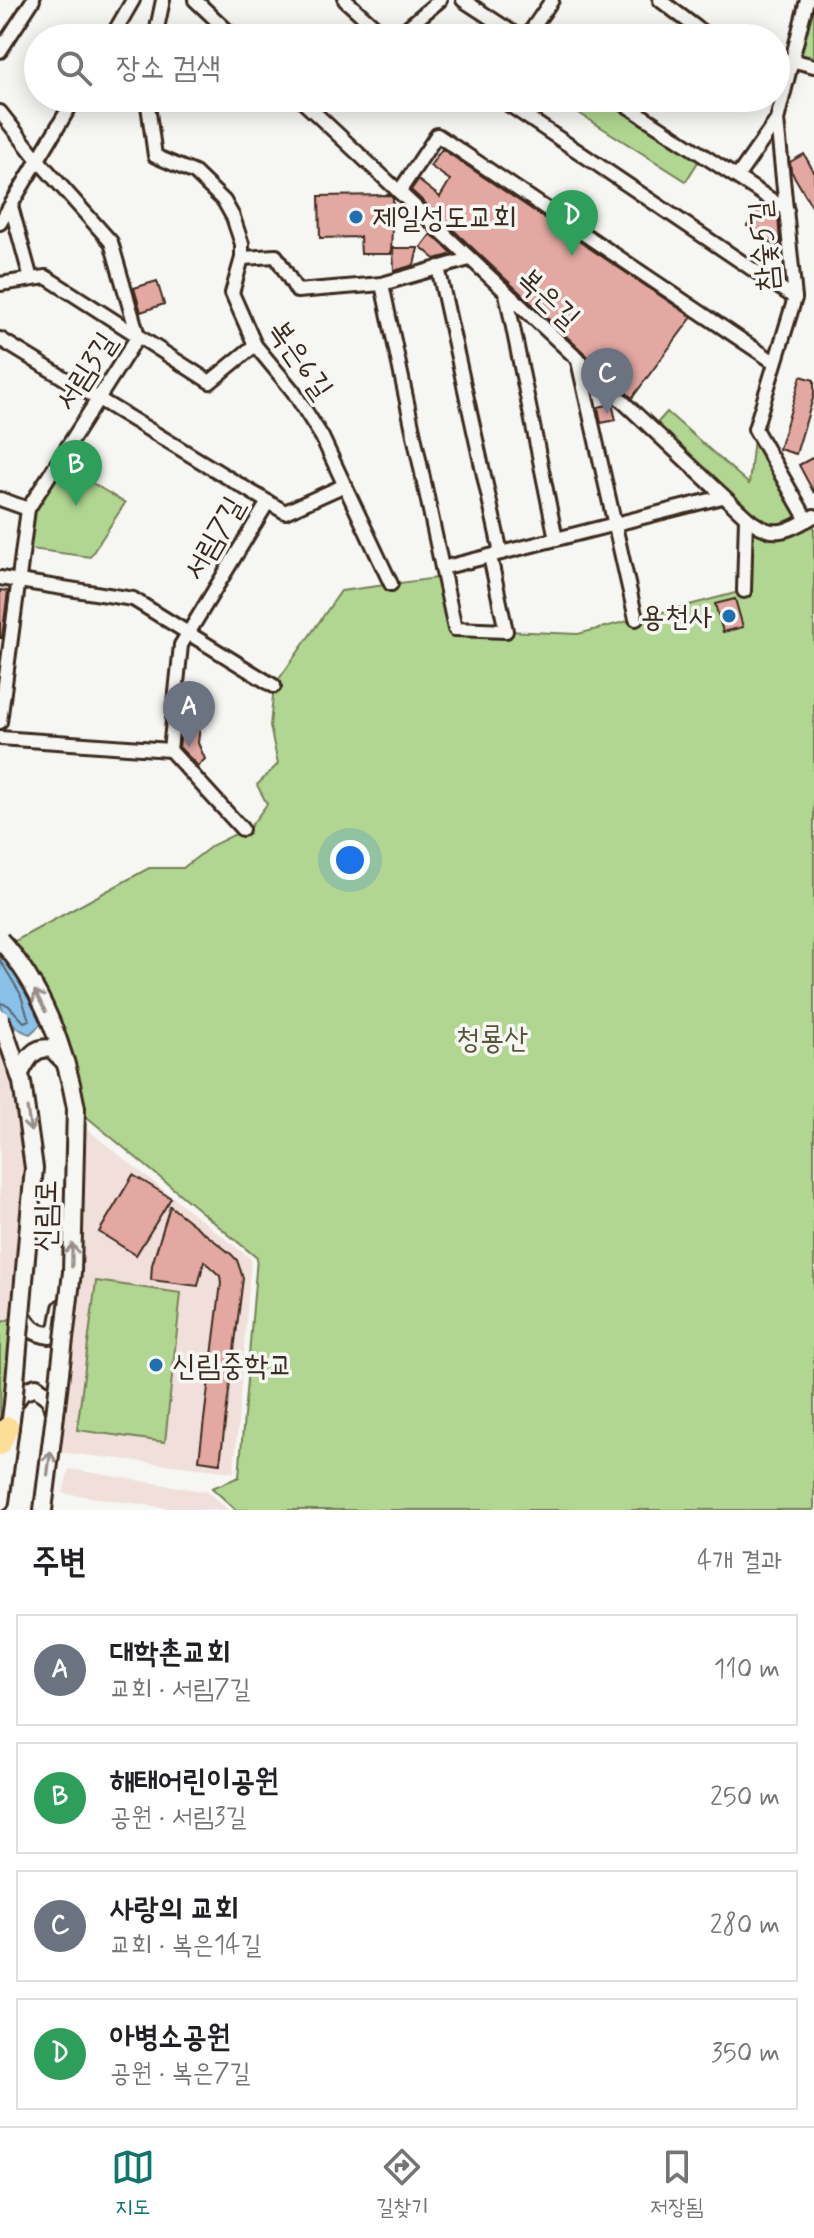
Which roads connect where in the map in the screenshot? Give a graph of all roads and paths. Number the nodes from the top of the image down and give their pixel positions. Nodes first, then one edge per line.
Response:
1 (33, 0) edge
2 (133, 0) edge
3 (163, 0) edge
4 (195, 0) edge
5 (345, 0) edge
6 (440, 0) edge
7 (463, 0) edge
8 (552, 0) edge
9 (660, 0) edge
10 (807, 0) edge
11 (119, 24) edge
12 (158, 24) edge
13 (220, 24) edge
14 (372, 24) edge
15 (412, 24) edge
16 (502, 24) edge
17 (534, 24) edge
18 (692, 24) edge
19 (0, 51) edge
20 (791, 60) joint
21 (814, 66) edge
22 (0, 112) edge
23 (67, 112) edge
24 (149, 112) edge
25 (314, 112) edge
26 (520, 112) edge
27 (637, 112) edge
28 (778, 112) edge
29 (777, 120) junction
30 (38, 160) junction
31 (737, 177) junction
32 (399, 192) junction
33 (11, 206) junction
34 (787, 210) junction
35 (0, 223) edge
36 (242, 258) junction
37 (469, 259) junction
38 (438, 267) junction
39 (31, 279) junction
40 (0, 284) edge
41 (382, 284) junction
42 (506, 293) junction
43 (795, 298) junction
44 (138, 336) junction
45 (0, 339) edge
46 (255, 345) junction
47 (578, 361) junction
48 (774, 362) junction
49 (98, 399) junction
50 (345, 485) junction
51 (722, 497) junction
52 (0, 499) edge
53 (268, 502) junction
54 (28, 509) junction
55 (746, 517) junction
56 (810, 518) edge
57 (614, 524) junction
58 (556, 539) junction
59 (495, 554) junction
60 (442, 568) junction
61 (0, 578) edge
62 (18, 581) junction
63 (391, 584) dead end
64 (744, 591) dead end
65 (636, 619) dead end
66 (188, 633) junction
67 (4, 660) edge
68 (274, 686) dead end
69 (0, 722) edge
70 (0, 738) edge
71 (170, 750) junction
72 (242, 829) dead end
73 (0, 940) edge
74 (0, 1018) edge
75 (65, 1062) junction
76 (20, 1073) junction
77 (70, 1293) junction
78 (21, 1314) junction
79 (13, 1404) junction
80 (55, 1415) junction
81 (3, 1434) edge
82 (0, 1502) edge
83 (43, 1510) edge

1 - 19 street
2 - 11 street
3 - 12 street
4 - 13 street
5 - 14 street
6 - 15 street
7 - 16 street
8 - 17 street
9 - 18 street
10 - 20 street, 참숯5길
20 - 21 street
22 - 30 street, 서림3길
23 - 30 street
24 - 36 street, 복은6길
25 - 32 street, 복은길
26 - 43 street
27 - 31 street
28 - 29 street, 참숯5길
29 - 31 street
29 - 34 street, 참숯5길
30 - 33 street
30 - 44 street, 서림3길
31 - 34 street
32 - 37 street, 복은길
32 - 48 street
33 - 35 street
33 - 39 street
34 - 43 street, 참숯5길
36 - 41 street
36 - 46 street, 복은6길
37 - 38 street
37 - 42 street, 복은길
38 - 41 street
38 - 59 street
39 - 40 street
39 - 44 street
41 - 60 street
42 - 47 street, 복은길
42 - 58 street
43 - 48 street, 참숯5길
44 - 46 street
44 - 49 street, 서림3길
45 - 49 street, 서림7길
46 - 50 street, 복은6길
47 - 51 street, 복은길
47 - 57 street
48 - 56 street, 참숯5길
49 - 53 street, 서림7길
49 - 54 street, 서림3길
50 - 53 street
50 - 63 street, 복은6길
51 - 55 street, 복은길
51 - 57 street
52 - 54 street
53 - 66 street, 서림7길
54 - 62 street, 서림3길
55 - 56 street, 복은길
55 - 64 street
57 - 58 street
57 - 65 street
58 - 59 street
59 - 60 street
59 - 60 street
61 - 62 street
62 - 66 street
62 - 67 street, 서림3길
66 - 68 street
66 - 71 street, 서림7길
67 - 69 street, 서림3길
70 - 71 street
71 - 72 street
75 -> 73 main road, 신림로, bridge
74 - 76 main road, 신림로, bridge
75 - 76 main road, bridge
77 -> 75 main road, 신림로, bridge
76 -> 78 main road, 신림로, bridge
77 - 78 main road, bridge
77 - 80 main road, 신림로, bridge
78 - 79 main road, 신림로, bridge
79 - 80 main road, bridge
79 - 81 main road, 신림로
83 -> 80 main road, 신림로
81 - 82 main road, 신림로

